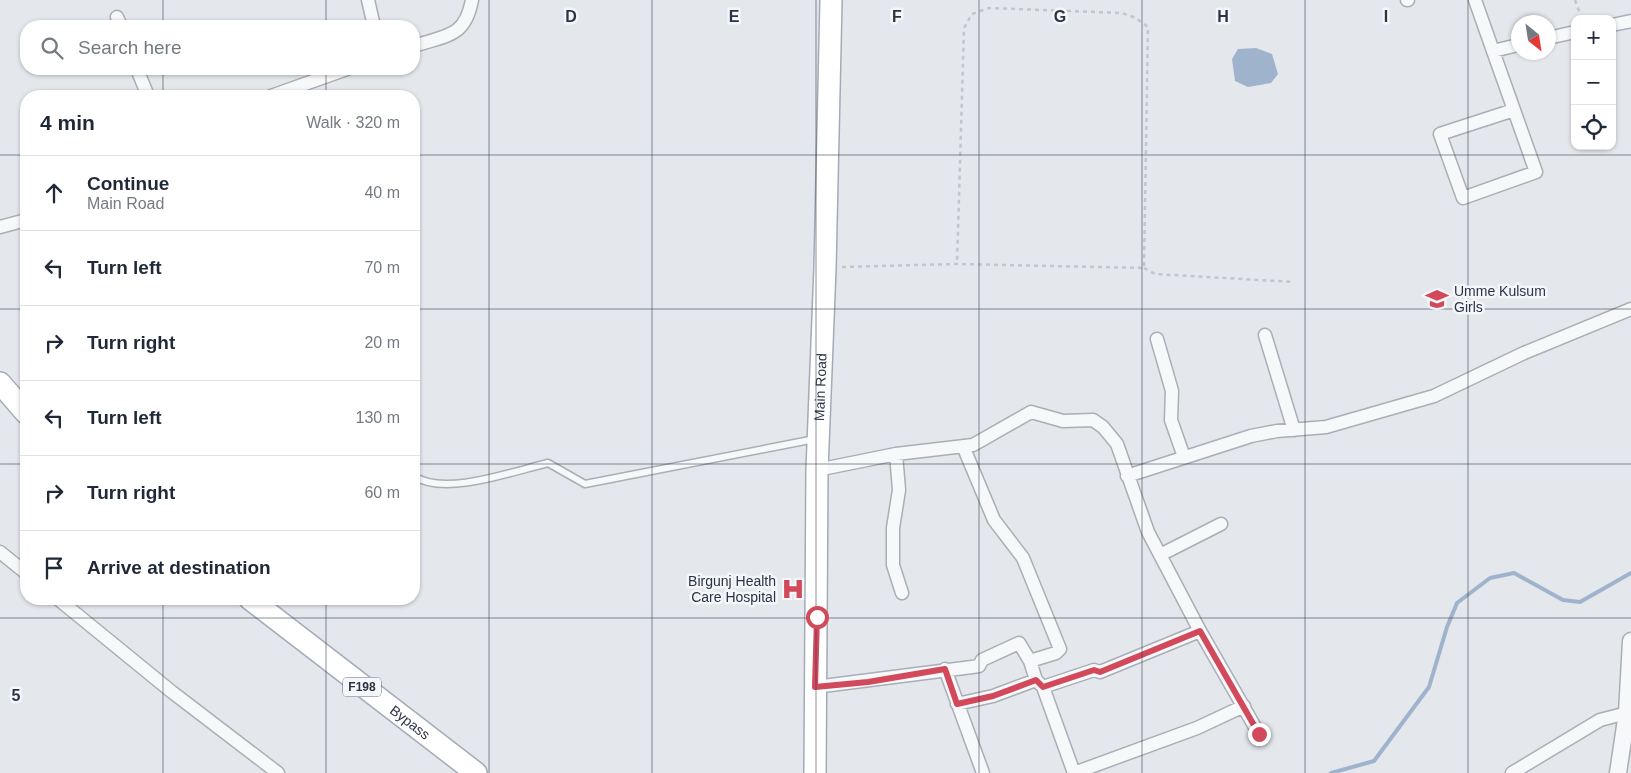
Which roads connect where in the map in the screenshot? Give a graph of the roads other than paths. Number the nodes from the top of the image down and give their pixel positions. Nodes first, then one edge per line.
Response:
1 (368, 0) edge
2 (472, 0) edge
3 (832, 0) edge
4 (1475, 0) edge
5 (373, 20) edge
6 (1631, 21) edge
7 (1616, 24) edge
8 (1571, 33) edge
9 (1556, 36) edge
10 (420, 44) edge
11 (1511, 47) edge
12 (1494, 51) junction
13 (139, 75) edge
14 (330, 75) edge
15 (146, 90) edge
16 (288, 90) edge
17 (1514, 110) junction
18 (20, 222) edge
19 (0, 227) edge
20 (1631, 309) edge
21 (1266, 335) dead end
22 (1157, 339) dead end
23 (0, 383) edge
24 (20, 406) edge
25 (1294, 430) junction
26 (818, 438) junction
27 (963, 446) junction
28 (896, 454) junction
29 (1184, 457) junction
30 (816, 470) junction
31 (1127, 476) junction
32 (420, 480) edge
33 (1221, 524) dead end
34 (0, 552) edge
35 (1160, 556) junction
36 (20, 568) edge
37 (902, 593) dead end
38 (65, 605) edge
39 (258, 605) edge
40 (1200, 631) junction
41 (1631, 641) edge
42 (1030, 662) junction
43 (945, 669) junction
44 (1040, 684) junction
45 (815, 687) junction
46 (957, 704) junction
47 (1244, 706) junction
48 (1627, 713) junction
49 (1259, 734) dead end
50 (278, 773) edge
51 (476, 773) edge
52 (815, 773) edge
53 (983, 773) edge
54 (1512, 773) edge
55 (1618, 773) edge

1 - 5 street
2 - 10 street
3 - 26 main road, Main Road
4 - 12 street
6 - 7 street
8 - 9 street
11 - 12 street
12 - 17 street
13 - 15 street
14 - 16 street
17 - 17 street
18 - 19 street
20 - 25 street
21 - 25 street
22 - 29 street
23 - 24 main road
25 - 29 street
26 - 30 main road, Main Road
26 - 32 lane
27 - 28 street
27 - 31 street
27 - 42 street
28 - 30 street
28 - 37 street
29 - 31 street
30 - 45 main road, Main Road
31 - 35 street
33 - 35 street
34 - 36 street
35 - 40 street
38 - 50 street
39 - 51 main road, Bypass / F198
40 - 44 street
40 - 47 street
41 - 48 street
42 - 43 street
42 - 44 street
43 - 45 street
43 - 46 street
44 - 46 street
44 - 47 street
45 - 52 main road, Main Road
46 - 53 street
47 - 49 street
48 - 54 street
48 - 55 street

